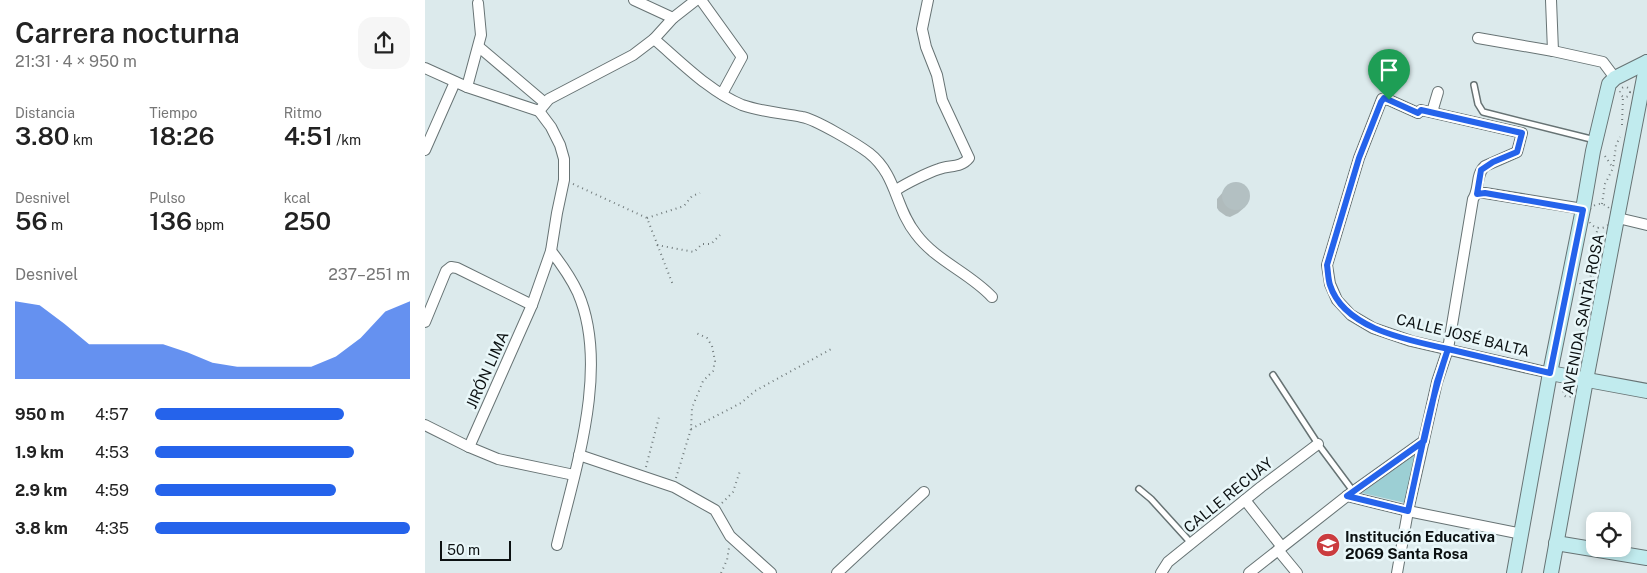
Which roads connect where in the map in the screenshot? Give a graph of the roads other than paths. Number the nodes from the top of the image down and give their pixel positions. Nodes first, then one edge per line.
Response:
1 (634, 0) edge
2 (696, 0) edge
3 (701, 0) edge
4 (928, 0) edge
5 (1551, 0) edge
6 (479, 3) dead end
7 (673, 18) junction
8 (1478, 38) dead end
9 (654, 40) junction
10 (479, 47) junction
11 (1553, 51) junction
12 (425, 68) edge
13 (1615, 78) junction
14 (455, 82) junction
15 (1474, 85) dead end
16 (467, 88) junction
17 (1438, 92) dead end
18 (722, 94) junction
19 (542, 107) junction
20 (1432, 112) junction
21 (1596, 141) junction
22 (425, 150) edge
23 (896, 190) junction
24 (1477, 194) junction
25 (1583, 210) junction
26 (1618, 218) junction
27 (1647, 225) edge
28 (551, 251) junction
29 (992, 297) dead end
30 (532, 305) junction
31 (425, 322) edge
32 (1448, 349) junction
33 (1550, 373) junction
34 (1273, 375) dead end
35 (1586, 380) junction
36 (1647, 390) edge
37 (425, 425) edge
38 (1424, 441) junction
39 (1318, 444) junction
40 (469, 447) junction
41 (579, 455) junction
42 (574, 475) junction
43 (1139, 489) dead end
44 (924, 492) dead end
45 (1350, 494) junction
46 (1245, 500) junction
47 (1408, 511) junction
48 (1522, 534) junction
49 (1191, 543) junction
50 (1556, 543) junction
51 (557, 544) dead end
52 (1280, 549) junction
53 (1647, 558) edge
54 (771, 573) edge
55 (837, 573) edge
56 (1161, 573) edge
57 (1249, 573) edge
58 (1297, 573) edge
59 (1397, 573) edge
60 (1515, 573) edge
61 (1551, 573) edge

1 - 7 street
2 - 7 street
3 - 18 street
4 - 23 street
5 - 11 street
6 - 10 street
7 - 9 street
8 - 11 street
9 - 18 street
9 - 19 street
10 - 16 street
10 - 19 street, JIRÓN LIMA
11 - 13 street
12 - 14 street
13 - 21 main road, AVENIDA SANTA ROSA
13 - 26 main road, AVENIDA SANTA ROSA
14 - 16 street
14 - 22 street
15 - 21 lane
16 - 19 street
17 - 20 street
18 - 23 street
19 - 28 street, JIRÓN LIMA
20 - 24 street
20 - 32 street, CALLE JOSÉ BALTA
21 - 25 main road, AVENIDA SANTA ROSA
23 - 29 street
24 - 25 street
24 - 32 street
25 - 33 main road, AVENIDA SANTA ROSA
26 - 27 street
26 - 35 main road, AVENIDA SANTA ROSA
28 - 30 street, JIRÓN LIMA
28 - 41 street
30 - 31 street
30 - 40 street, JIRÓN LIMA
32 - 33 street, CALLE JOSÉ BALTA
32 - 38 street
33 - 35 main road, CALLE JOSÉ BALTA
33 - 48 main road, AVENIDA SANTA ROSA
34 - 39 lane
35 - 36 main road, CALLE JOSÉ BALTA
35 - 50 main road, AVENIDA SANTA ROSA
37 - 40 street
38 - 45 street
38 - 47 street
39 - 45 lane
39 - 46 street, CALLE RECUAY
40 - 42 street
41 - 42 street
41 - 54 street
42 - 51 street
43 - 49 lane
44 - 55 street
45 - 47 street
45 - 52 street
46 - 49 street, CALLE RECUAY
46 - 52 street
47 - 48 street
47 - 59 street
48 - 60 main road, AVENIDA SANTA ROSA
49 - 56 street, CALLE RECUAY
50 - 53 main road
50 - 61 main road, AVENIDA SANTA ROSA
52 - 57 street
52 - 58 street

